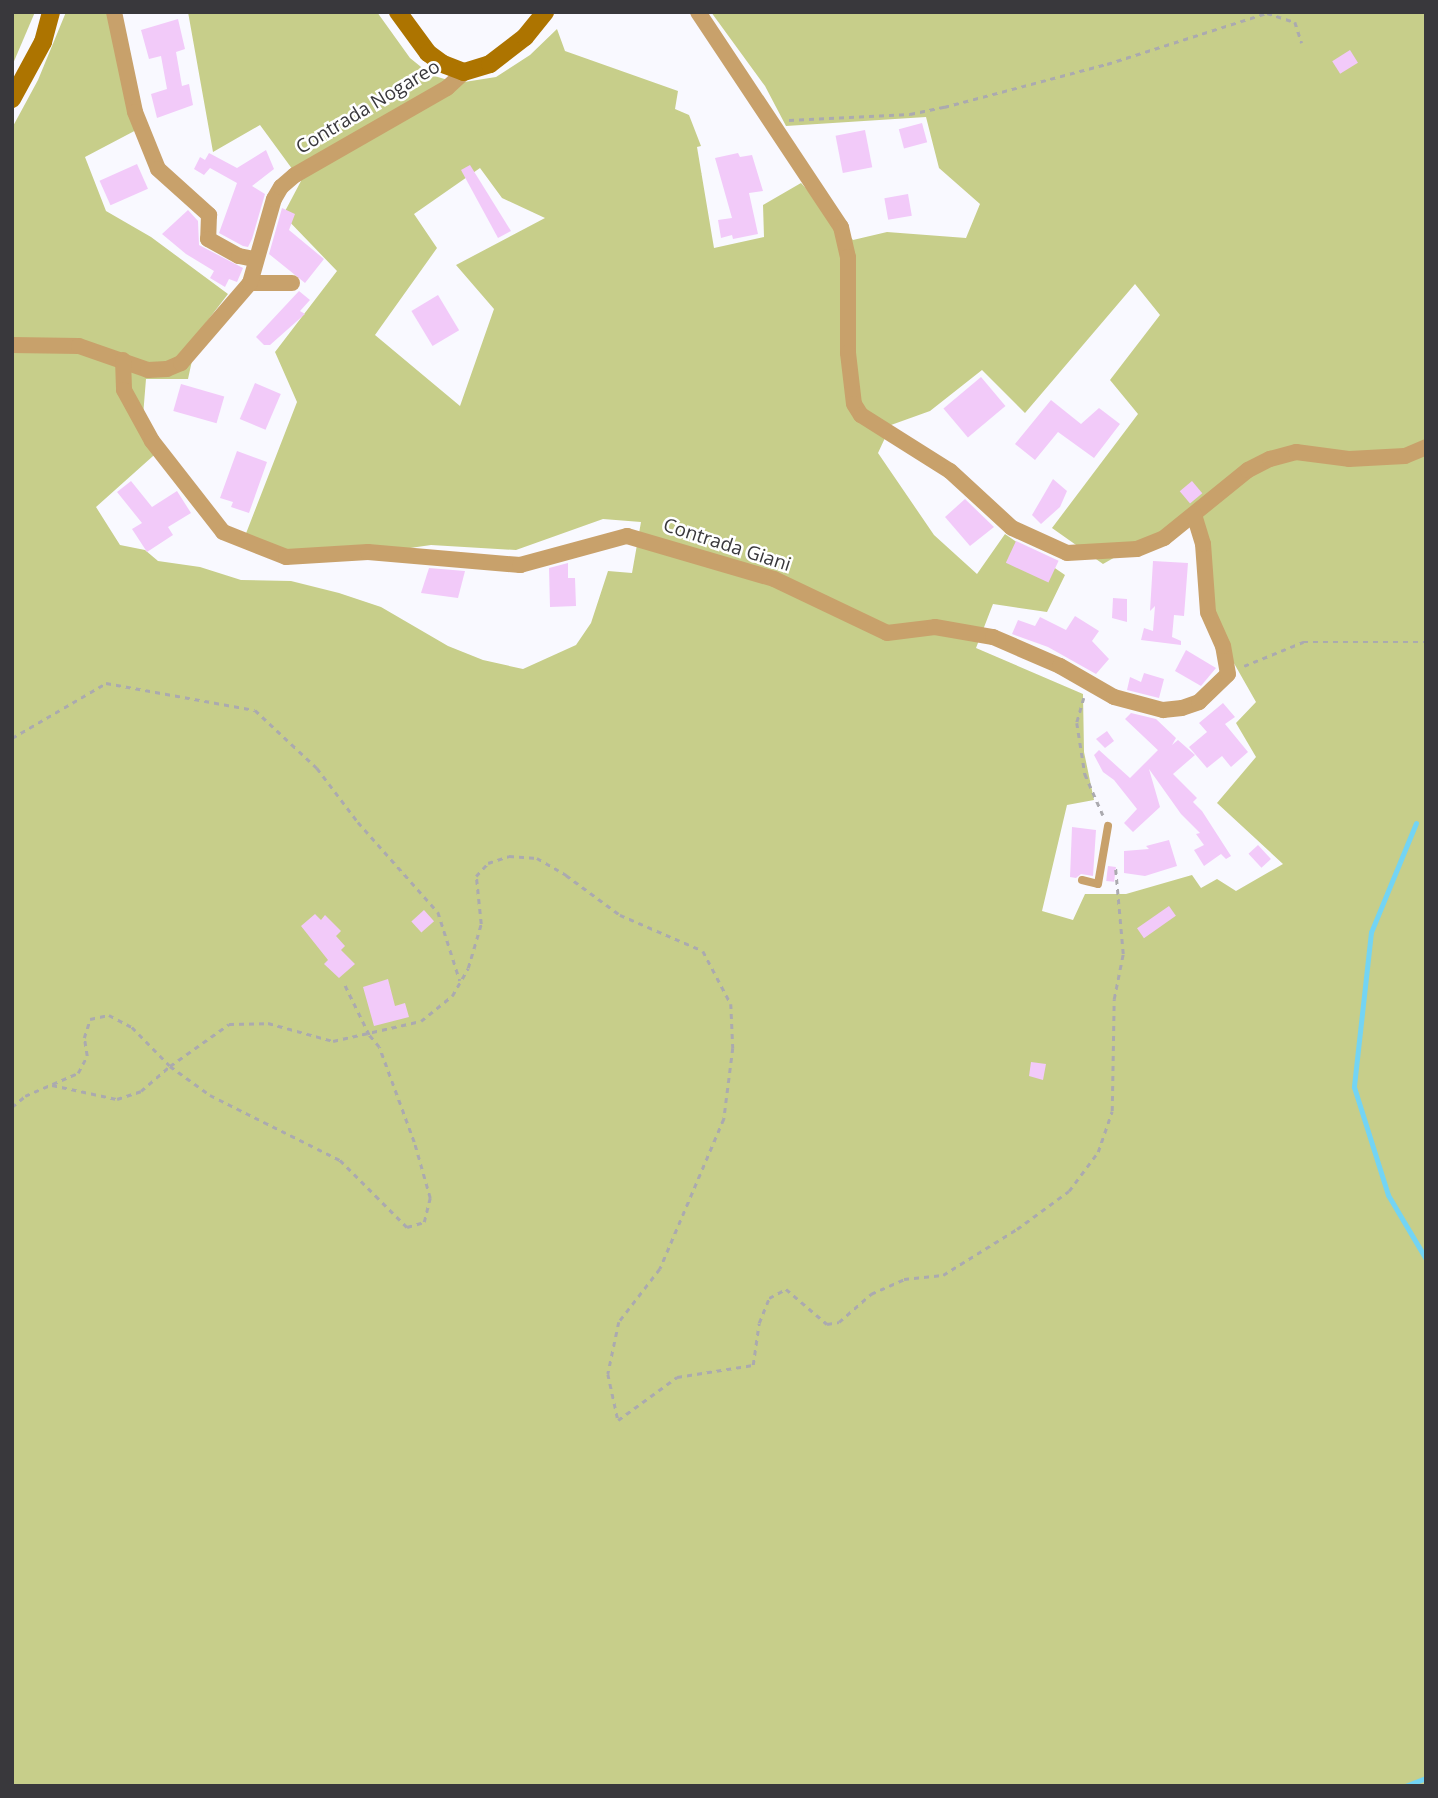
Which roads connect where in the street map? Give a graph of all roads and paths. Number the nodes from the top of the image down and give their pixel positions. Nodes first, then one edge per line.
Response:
1 (51, 12) edge
2 (114, 12) edge
3 (398, 12) edge
4 (545, 12) edge
5 (698, 12) edge
6 (1302, 43) dead end
7 (464, 72) junction
8 (12, 99) edge
9 (769, 121) junction
10 (255, 259) junction
11 (250, 283) junction
12 (292, 283) dead end
13 (12, 345) edge
14 (124, 360) junction
15 (1426, 447) edge
16 (1194, 514) junction
17 (1426, 642) edge
18 (1228, 674) junction
19 (1088, 681) junction
20 (12, 738) edge
21 (1108, 827) joint
22 (1114, 859) dead end
23 (1082, 880) dead end
24 (460, 981) junction
25 (345, 986) dead end
26 (369, 1035) junction
27 (170, 1066) junction
28 (52, 1085) junction
29 (12, 1107) edge

1 - 8 street
2 - 10 street
3 - 7 street, Contrada Nogareo
4 - 7 street
5 - 9 street
6 - 9 path
7 - 10 street, Contrada Nogareo
9 - 16 street
10 - 11 street, Contrada Nogareo
11 - 12 street
11 - 14 street, Contrada Nogareo
13 - 14 street, Contrada Nogareo
14 - 19 street, Contrada Giani
15 - 16 street
16 - 18 street
17 - 18 path
18 - 19 street, Contrada Giani
19 - 21 path
20 - 24 path
21 - 23 lane
22 - 24 path
24 - 26 path
25 - 26 path
26 - 27 path
26 - 27 path
27 - 28 path
27 - 28 path
28 - 29 path

